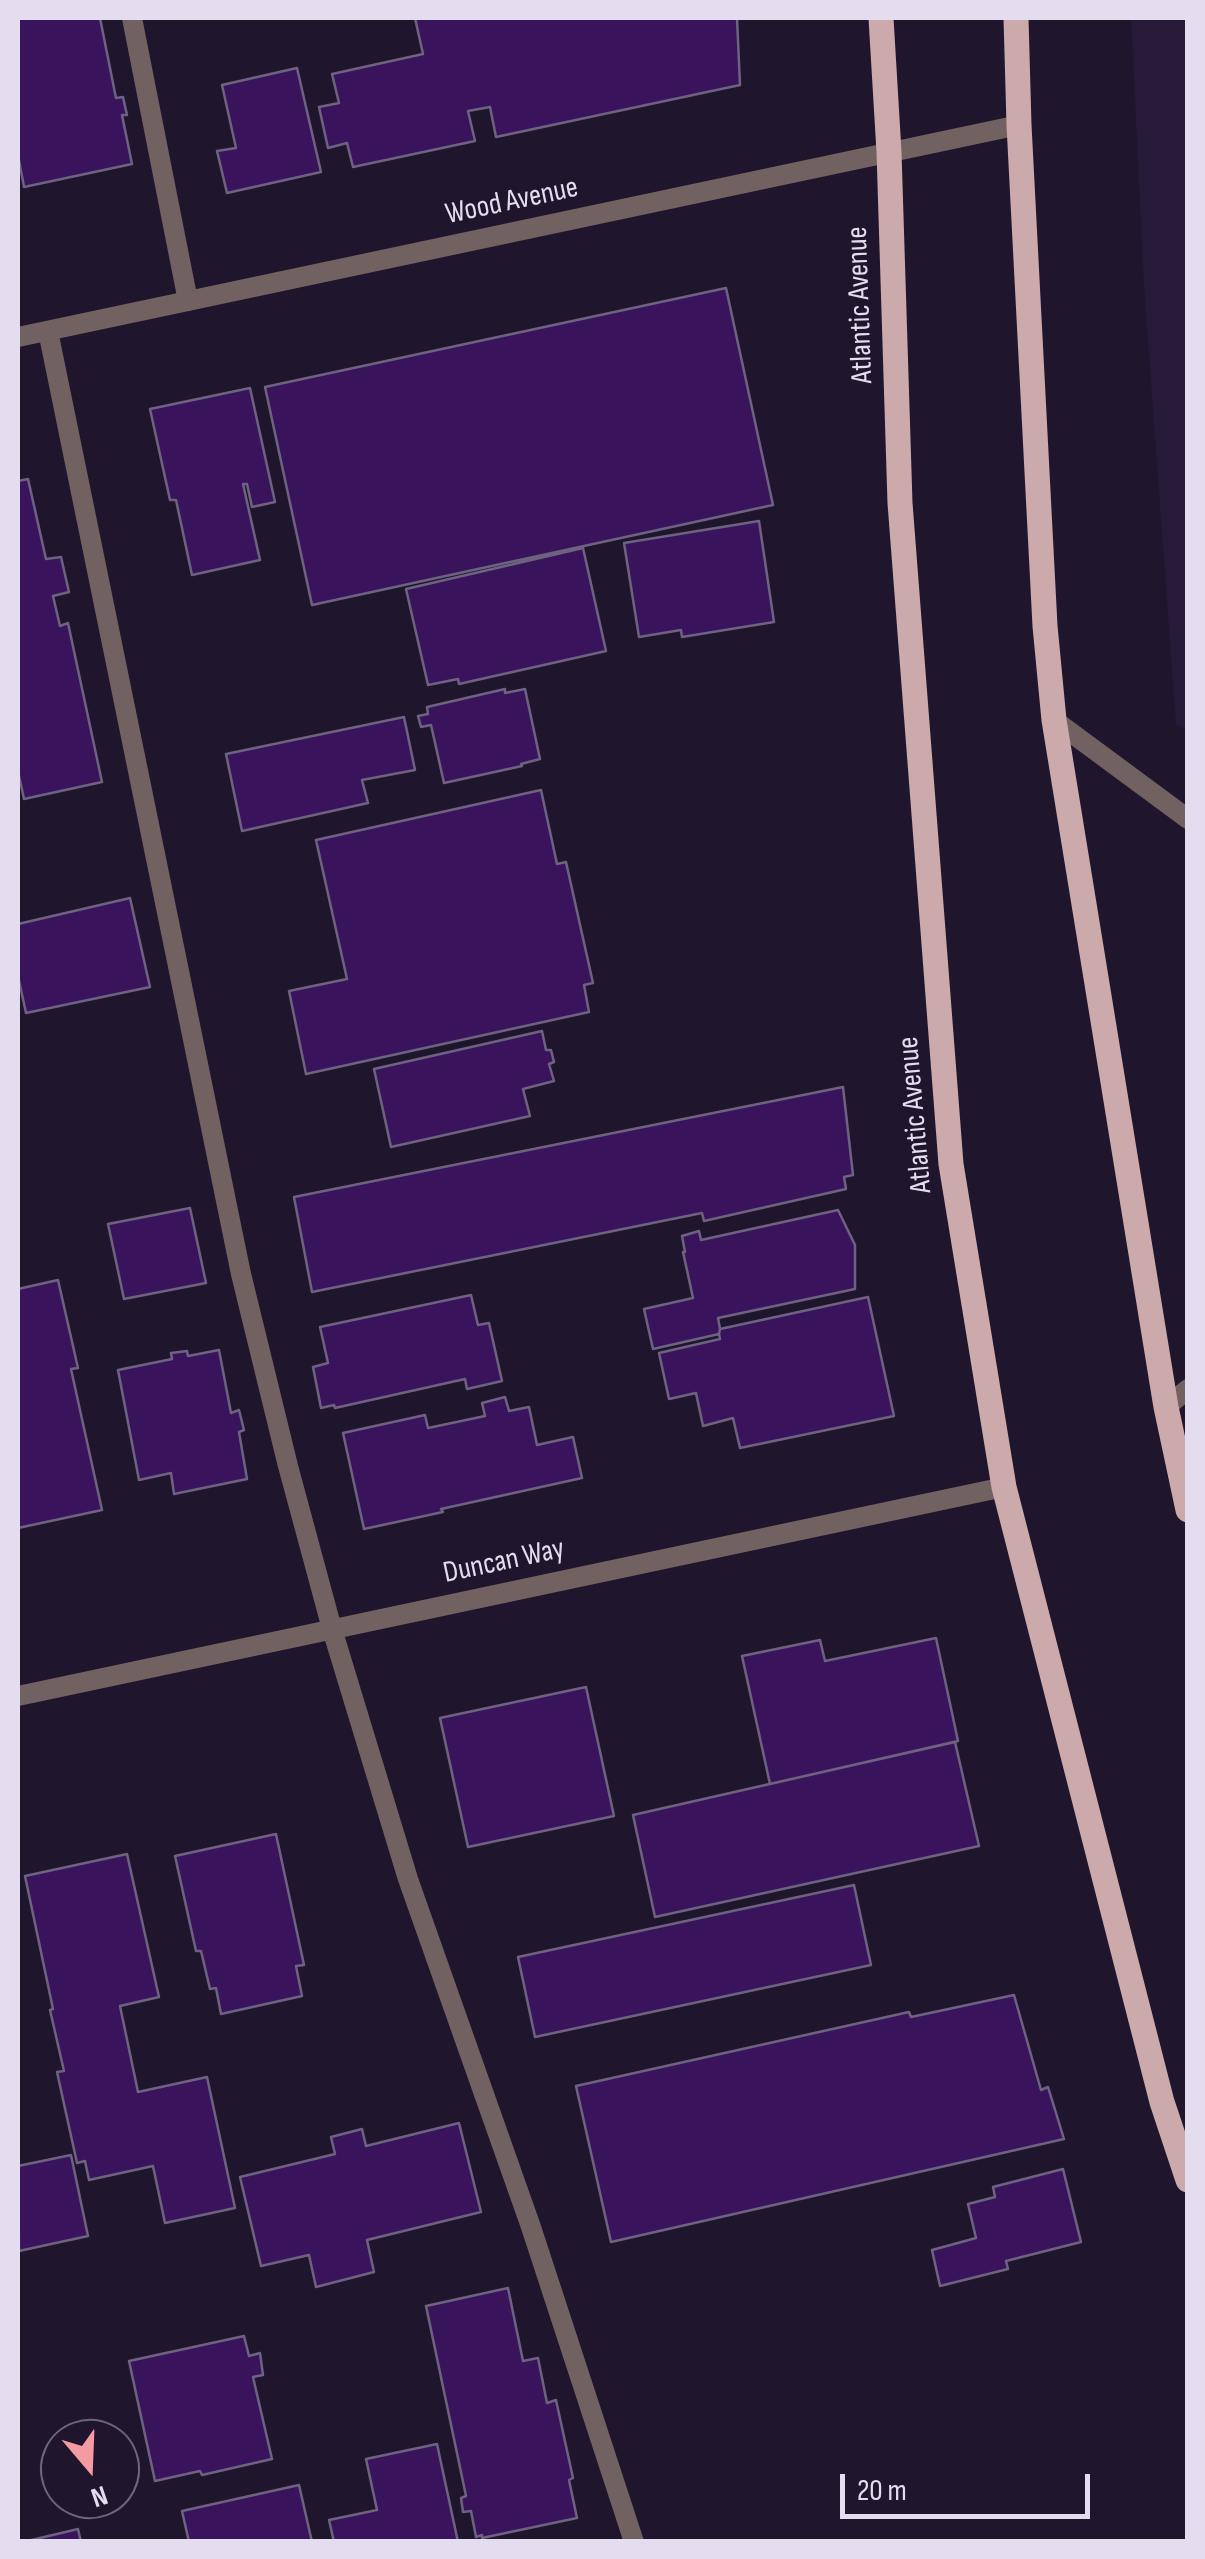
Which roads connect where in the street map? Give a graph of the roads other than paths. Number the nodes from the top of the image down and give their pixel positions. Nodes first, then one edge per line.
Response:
1 (132, 18) edge
2 (880, 18) edge
3 (1016, 18) edge
4 (1019, 125) junction
5 (889, 152) junction
6 (188, 302) junction
7 (48, 330) junction
8 (18, 337) edge
9 (1054, 720) junction
10 (1188, 818) edge
11 (1188, 1389) edge
12 (1166, 1406) junction
13 (1004, 1487) junction
14 (1188, 1510) edge
15 (332, 1630) junction
16 (18, 1696) edge
17 (1188, 2180) edge
18 (634, 2542) edge

1 - 6 street
2 - 5 main road, Atlantic Avenue
3 - 4 main road
4 - 5 street, Wood Avenue
4 - 9 main road
5 - 6 street, Wood Avenue
5 - 13 main road, Atlantic Avenue
6 - 7 street, Wood Avenue
7 - 8 street, Wood Avenue
7 - 15 street
9 - 10 street
9 - 12 main road
11 - 12 street
12 - 14 main road
13 - 15 street, Duncan Way
13 - 17 main road, Atlantic Avenue
15 - 16 street, Duncan Way
15 - 18 street

